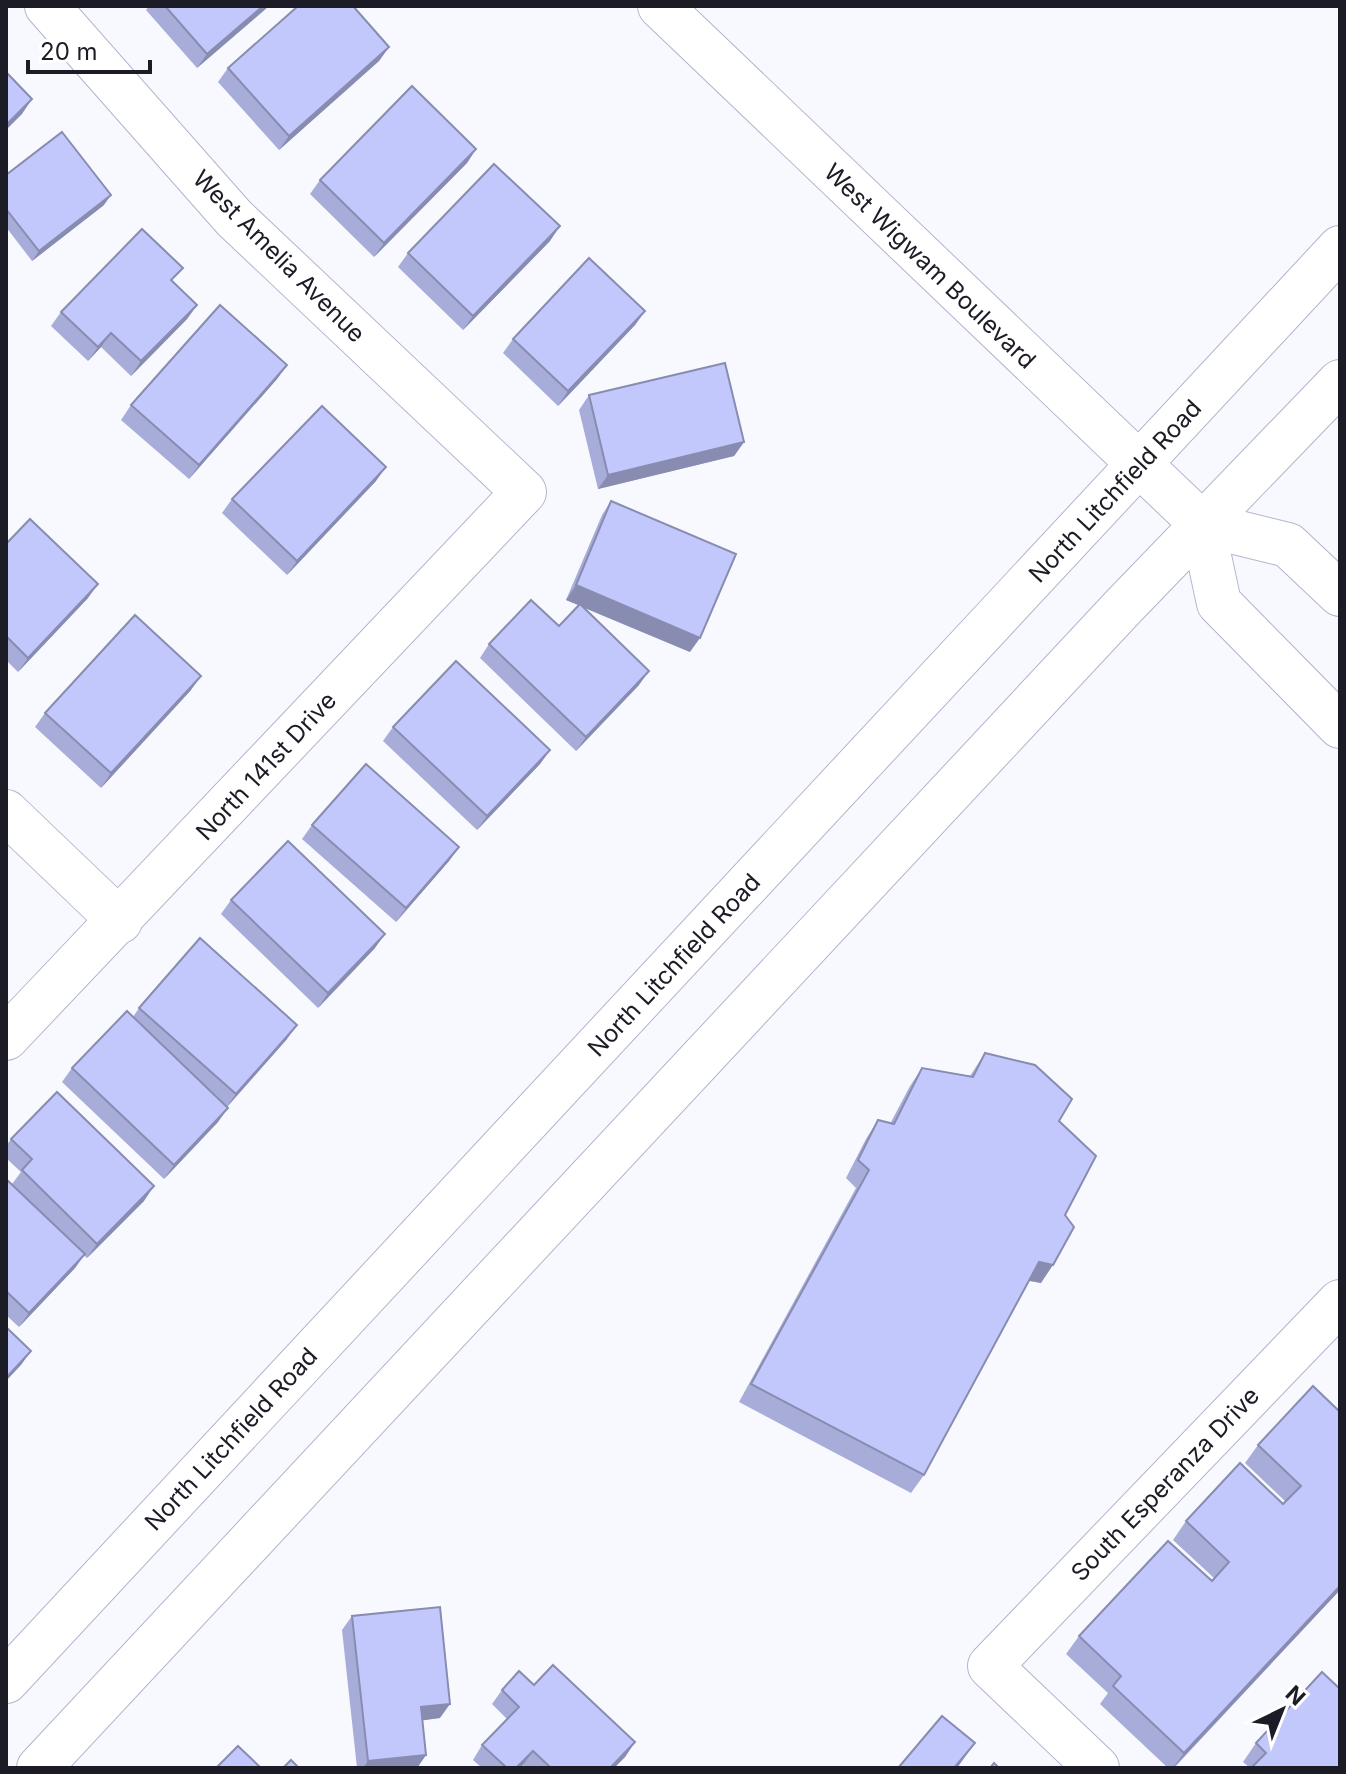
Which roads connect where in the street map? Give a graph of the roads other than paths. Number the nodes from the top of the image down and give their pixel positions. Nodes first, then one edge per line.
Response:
1 (47, 6) edge
2 (660, 6) edge
3 (1340, 248) edge
4 (1340, 382) edge
5 (1137, 464) junction
6 (524, 492) joint
7 (1202, 524) junction
8 (1340, 594) edge
9 (1340, 726) edge
10 (6, 812) edge
11 (120, 921) junction
12 (6, 1038) edge
13 (1332, 1328) edge
14 (6, 1681) edge
15 (39, 1768) edge
16 (1097, 1768) edge

1 - 6 main road, West Amelia Avenue
2 - 5 main road, West Wigwam Boulevard
3 - 5 main road, North Litchfield Road
4 - 7 main road
5 - 7 main road, West Wigwam Boulevard
5 - 14 main road, North Litchfield Road
6 - 11 main road, North 141st Drive
7 - 8 main road, West Wigwam Boulevard
7 - 9 main road
7 - 15 main road
10 - 11 main road
11 - 12 main road, North 141st Drive
13 - 16 main road, South Esperanza Drive

